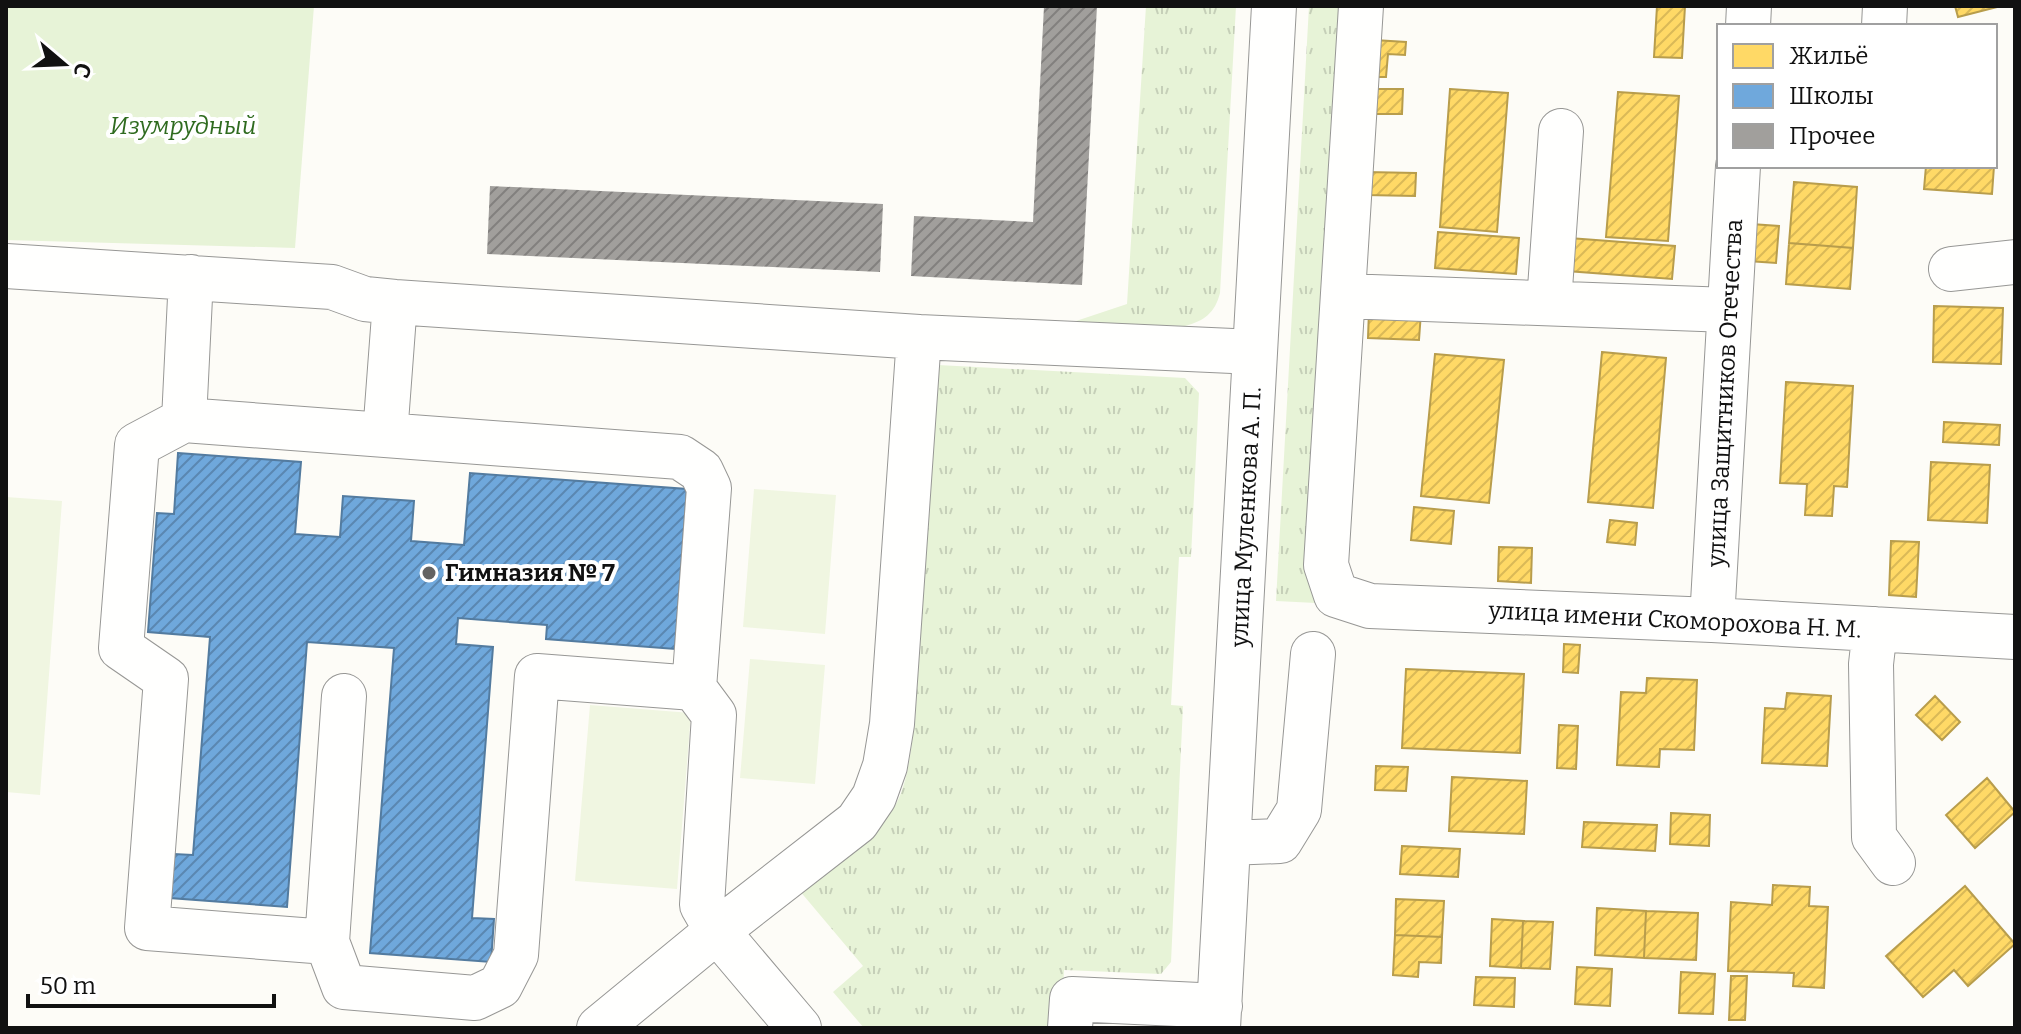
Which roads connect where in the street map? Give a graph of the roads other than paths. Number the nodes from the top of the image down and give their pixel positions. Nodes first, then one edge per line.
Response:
1 (1274, 6) edge
2 (1361, 6) edge
3 (1561, 131) dead end
4 (1738, 168) edge
5 (2015, 262) edge
6 (6, 266) edge
7 (1951, 269) dead end
8 (191, 277) junction
9 (1343, 296) junction
10 (395, 302) junction
11 (1549, 303) junction
12 (1729, 310) junction
13 (919, 337) junction
14 (1255, 352) junction
15 (184, 420) junction
16 (385, 435) junction
17 (1712, 620) junction
18 (1875, 629) junction
19 (2015, 637) edge
20 (1313, 654) dead end
21 (694, 688) junction
22 (344, 696) dead end
23 (1228, 843) junction
24 (1893, 863) dead end
25 (717, 931) junction
26 (327, 942) junction
27 (1219, 1017) edge
28 (599, 1028) edge
29 (799, 1028) edge
30 (1070, 1028) edge

1 - 14 street, улица Муленкова А. П.
2 - 9 street
3 - 11 street
4 - 12 street, улица Защитников Отечества
5 - 7 street
6 - 8 street
8 - 10 street
8 - 15 street
9 - 11 street
9 - 17 street, улица имени Скоморохова Н. М.
10 - 13 street
10 - 16 street
11 - 12 street
12 - 17 street, улица Защитников Отечества
13 - 14 street
13 - 25 street
14 - 23 street, улица Муленкова А. П.
15 - 16 street
15 - 26 street
16 - 21 street
17 - 18 street, улица имени Скоморохова Н. М.
18 - 19 street, улица имени Скоморохова Н. М.
18 - 24 street
20 - 23 street
21 - 25 street
21 - 26 street
22 - 26 street
23 - 27 street, улица Муленкова А. П.
25 - 28 street
25 - 29 street
27 - 30 street

